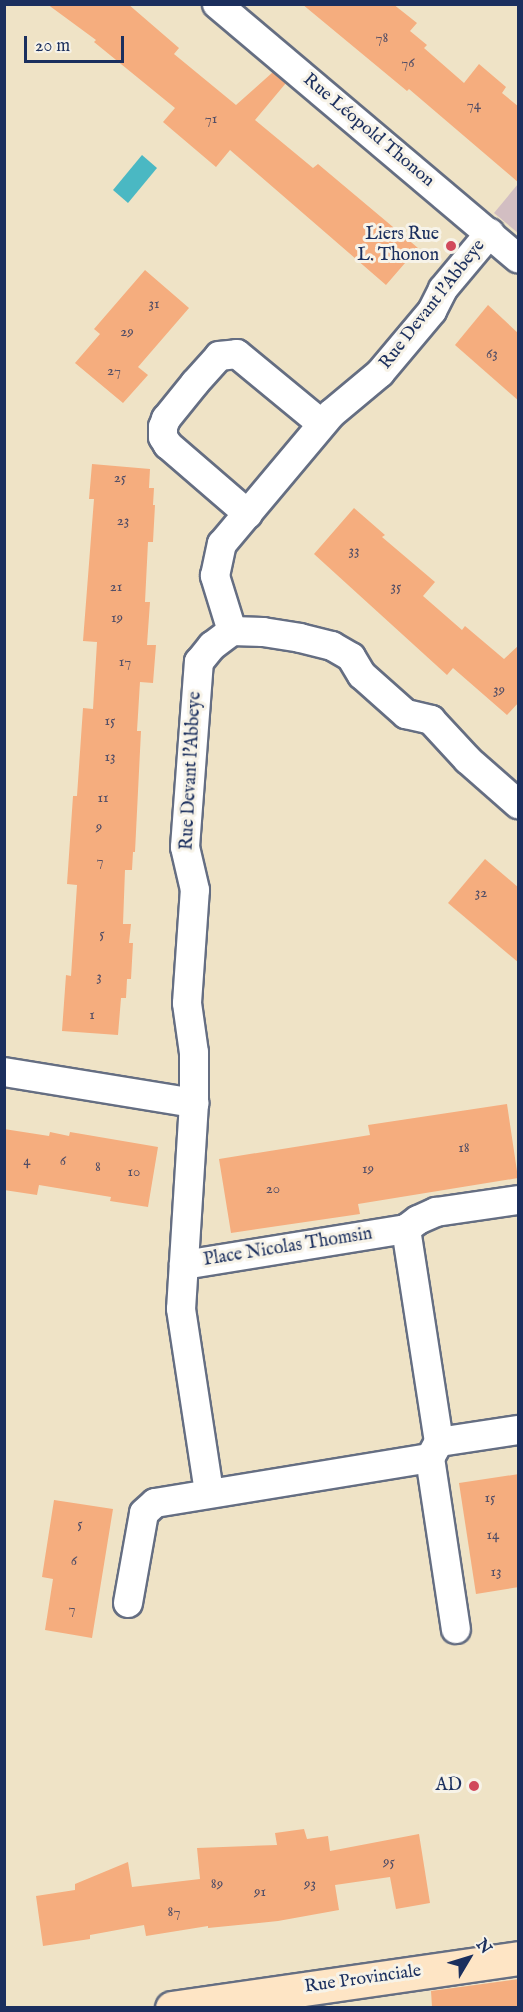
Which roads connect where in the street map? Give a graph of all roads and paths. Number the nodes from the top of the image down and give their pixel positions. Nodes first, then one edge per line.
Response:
1 (217, 4) edge
2 (490, 233) junction
3 (519, 258) edge
4 (327, 419) junction
5 (248, 514) junction
6 (232, 631) junction
7 (519, 804) edge
8 (4, 1072) edge
9 (194, 1103) junction
10 (519, 1200) edge
11 (406, 1229) junction
12 (184, 1265) junction
13 (519, 1430) edge
14 (434, 1450) junction
15 (209, 1492) junction
16 (128, 1603) dead end
17 (456, 1629) dead end
18 (519, 1958) edge
19 (172, 2007) edge

1 - 2 street, Rue Léopold Thonon
2 - 3 street, Rue Léopold Thonon
2 - 4 street, Rue Devant l'Abbeye
4 - 5 street, Rue Devant l'Abbeye
4 - 5 street
5 - 6 street, Rue Devant l'Abbeye
6 - 7 street
6 - 9 street, Rue Devant l'Abbeye
8 - 9 street
9 - 12 street, Rue Devant l'Abbeye
10 - 11 street, Place Nicolas Thomsin
11 - 12 street, Place Nicolas Thomsin
11 - 14 street
12 - 15 street, Place Nicolas Thomsin
13 - 14 street
14 - 15 street
14 - 17 street
15 - 16 street
18 - 19 main road, Rue Provinciale

